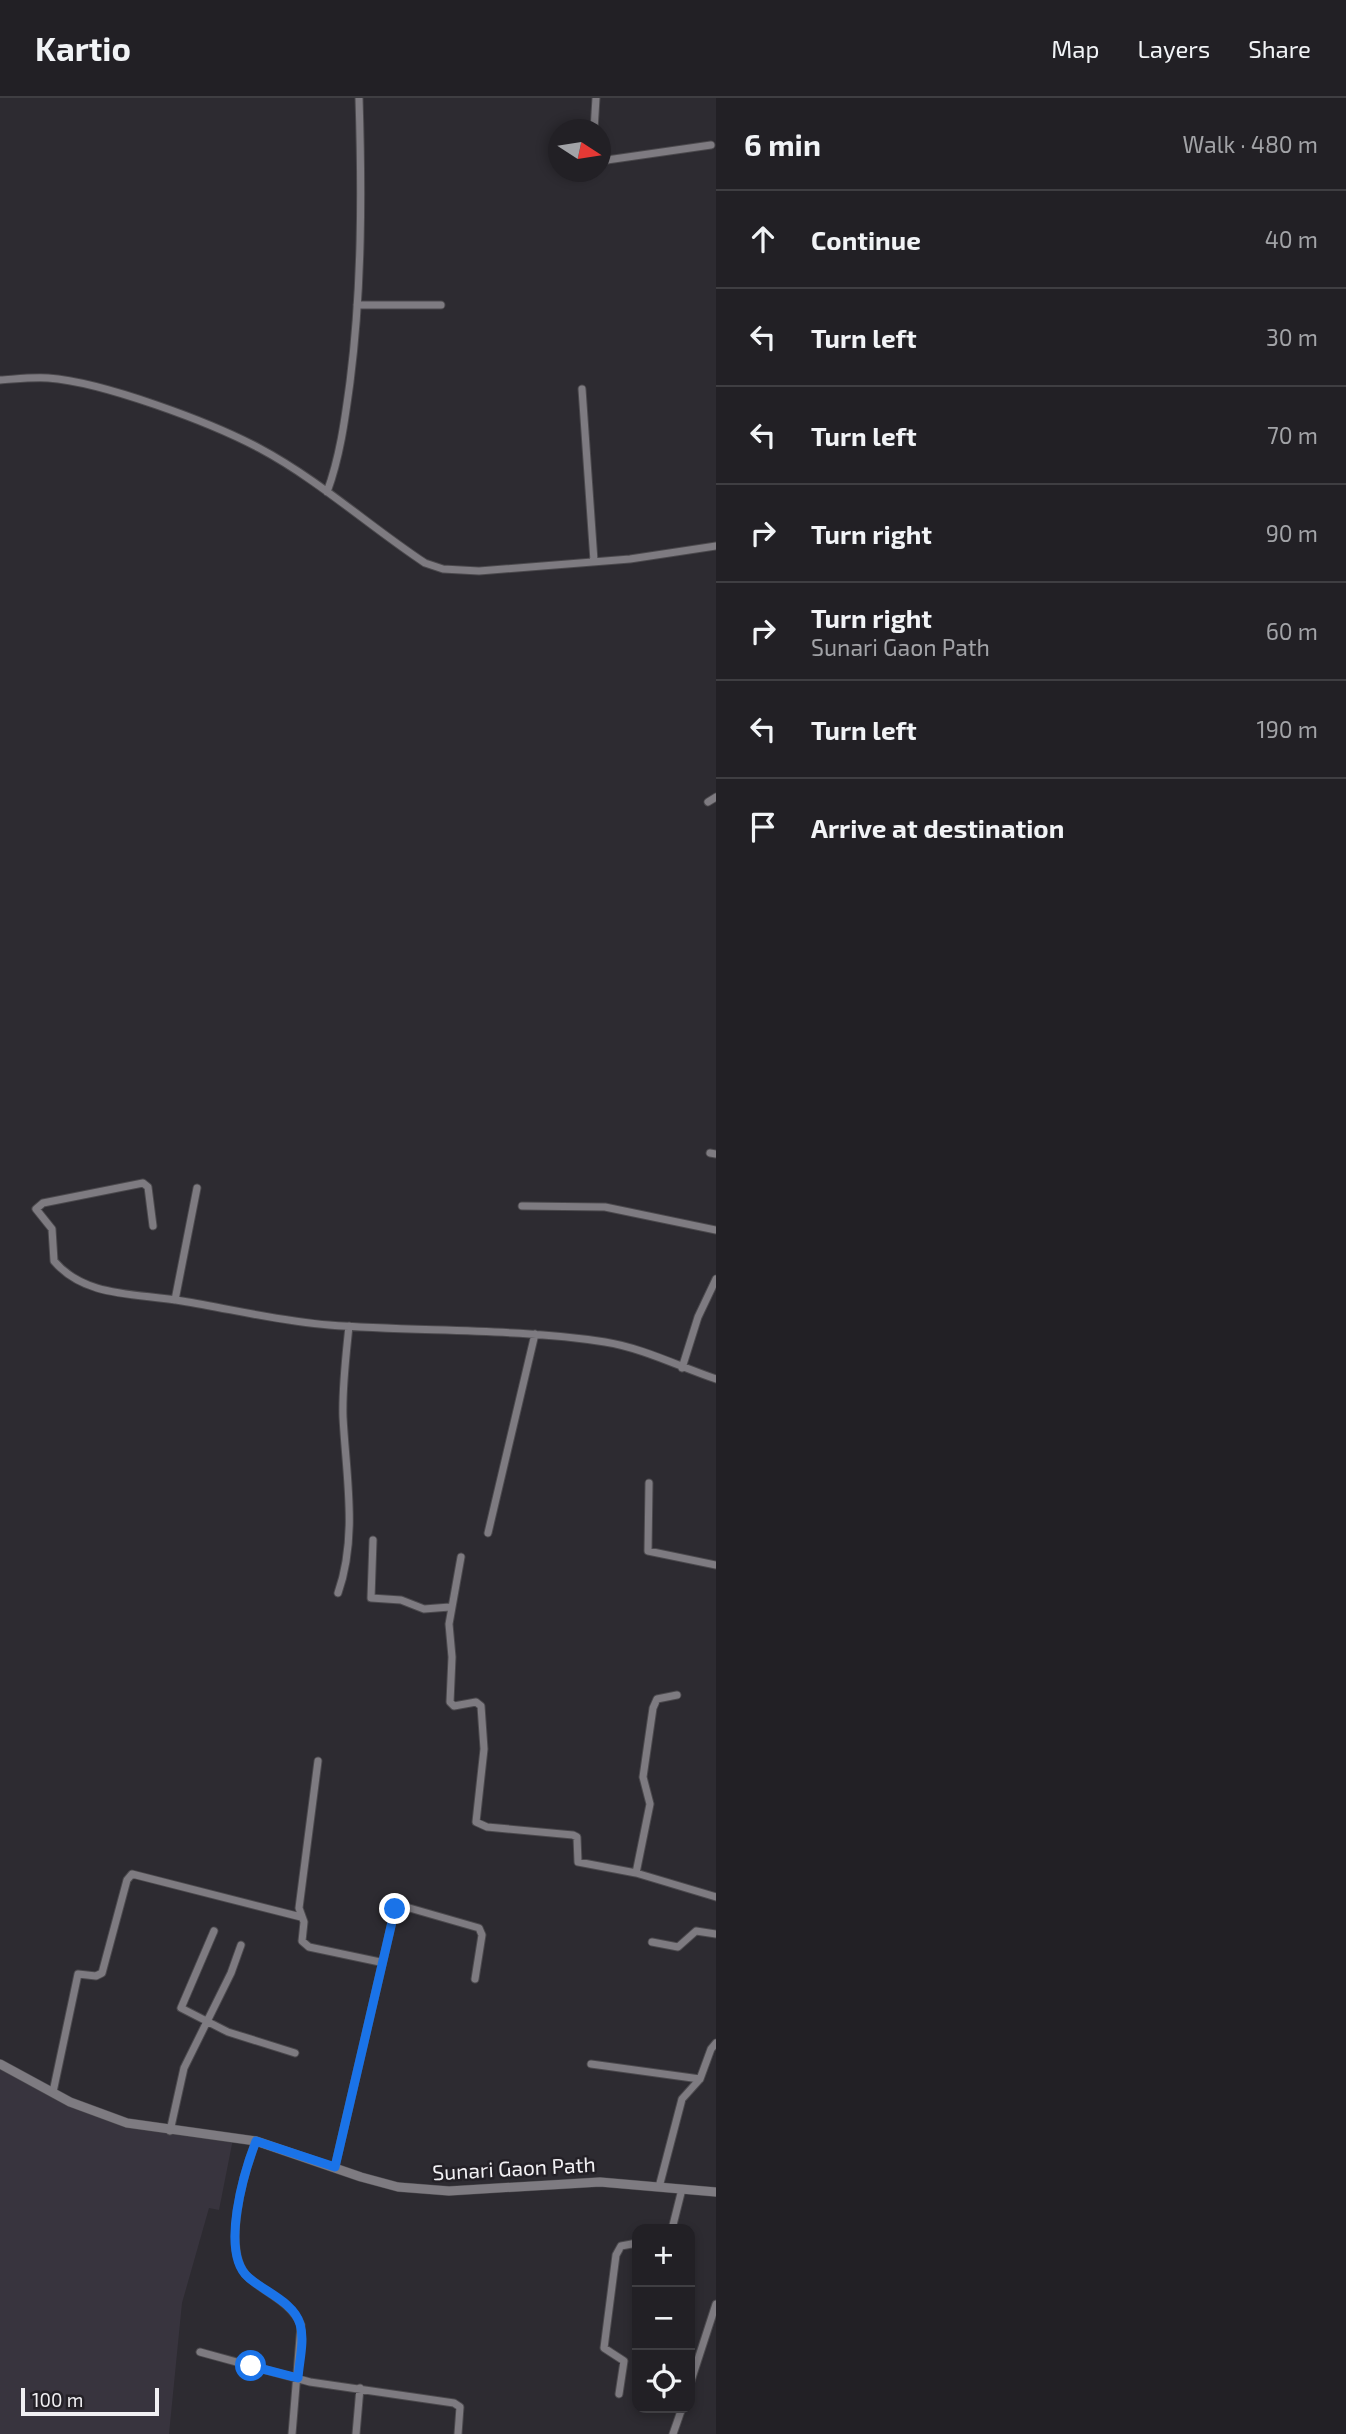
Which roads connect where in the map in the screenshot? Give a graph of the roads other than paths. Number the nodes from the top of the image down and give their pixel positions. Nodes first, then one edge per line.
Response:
1 (359, 98) edge
2 (596, 98) edge
3 (595, 119) edge
4 (711, 145) dead end
5 (611, 160) edge
6 (357, 305) junction
7 (441, 305) dead end
8 (0, 380) edge
9 (582, 390) dead end
10 (327, 492) junction
11 (716, 546) edge
12 (594, 561) junction
13 (716, 797) edge
14 (708, 802) dead end
15 (197, 1188) dead end
16 (522, 1206) dead end
17 (153, 1226) dead end
18 (716, 1230) edge
19 (716, 1279) edge
20 (175, 1300) junction
21 (349, 1326) junction
22 (535, 1334) junction
23 (682, 1368) junction
24 (716, 1379) edge
25 (649, 1483) dead end
26 (488, 1533) dead end
27 (373, 1540) dead end
28 (461, 1557) dead end
29 (716, 1565) edge
30 (338, 1593) dead end
31 (450, 1607) junction
32 (677, 1695) dead end
33 (318, 1761) dead end
34 (636, 1873) junction
35 (716, 1897) edge
36 (301, 1917) junction
37 (214, 1931) dead end
38 (716, 1934) edge
39 (652, 1942) dead end
40 (241, 1945) dead end
41 (380, 1962) junction
42 (475, 1979) dead end
43 (207, 2021) junction
44 (716, 2043) edge
45 (295, 2053) dead end
46 (0, 2064) edge
47 (591, 2064) dead end
48 (700, 2078) junction
49 (53, 2092) junction
50 (170, 2131) junction
51 (256, 2141) junction
52 (335, 2167) junction
53 (660, 2187) junction
54 (682, 2189) junction
55 (716, 2192) edge
56 (673, 2224) edge
57 (632, 2245) edge
58 (716, 2304) edge
59 (200, 2352) dead end
60 (695, 2369) edge
61 (298, 2378) junction
62 (360, 2388) junction
63 (619, 2394) dead end
64 (680, 2413) edge
65 (292, 2434) edge
66 (356, 2434) edge
67 (458, 2434) edge
68 (673, 2434) edge

1 - 6 street
2 - 3 street
4 - 5 street
6 - 7 street
6 - 10 street
8 - 10 street
9 - 12 street
10 - 12 street
11 - 12 street
13 - 14 street
15 - 20 street
16 - 18 street
17 - 20 street
19 - 23 street
20 - 21 street
21 - 22 street
21 - 30 street
22 - 23 street
22 - 26 street
23 - 24 street
25 - 29 street
27 - 31 street
28 - 31 street
31 - 34 street
32 - 34 street
33 - 36 street
34 - 35 street
36 - 41 street
36 - 49 street
37 - 43 street
38 - 39 street
40 - 43 street
41 - 42 street
41 - 52 street
43 - 45 street
43 - 50 street
44 - 48 street
46 - 49 street, Sunari Gaon Path
47 - 48 street
48 - 53 street
49 - 50 street, Sunari Gaon Path
50 - 51 street, Sunari Gaon Path
51 - 52 street, Sunari Gaon Path
51 - 61 street
52 - 53 street, Sunari Gaon Path
53 - 54 street, Sunari Gaon Path
54 - 55 street, Sunari Gaon Path
54 - 56 street
57 - 63 street
58 - 60 street
59 - 61 street
61 - 62 street
61 - 65 street
62 - 66 street
62 - 67 street
64 - 68 street

